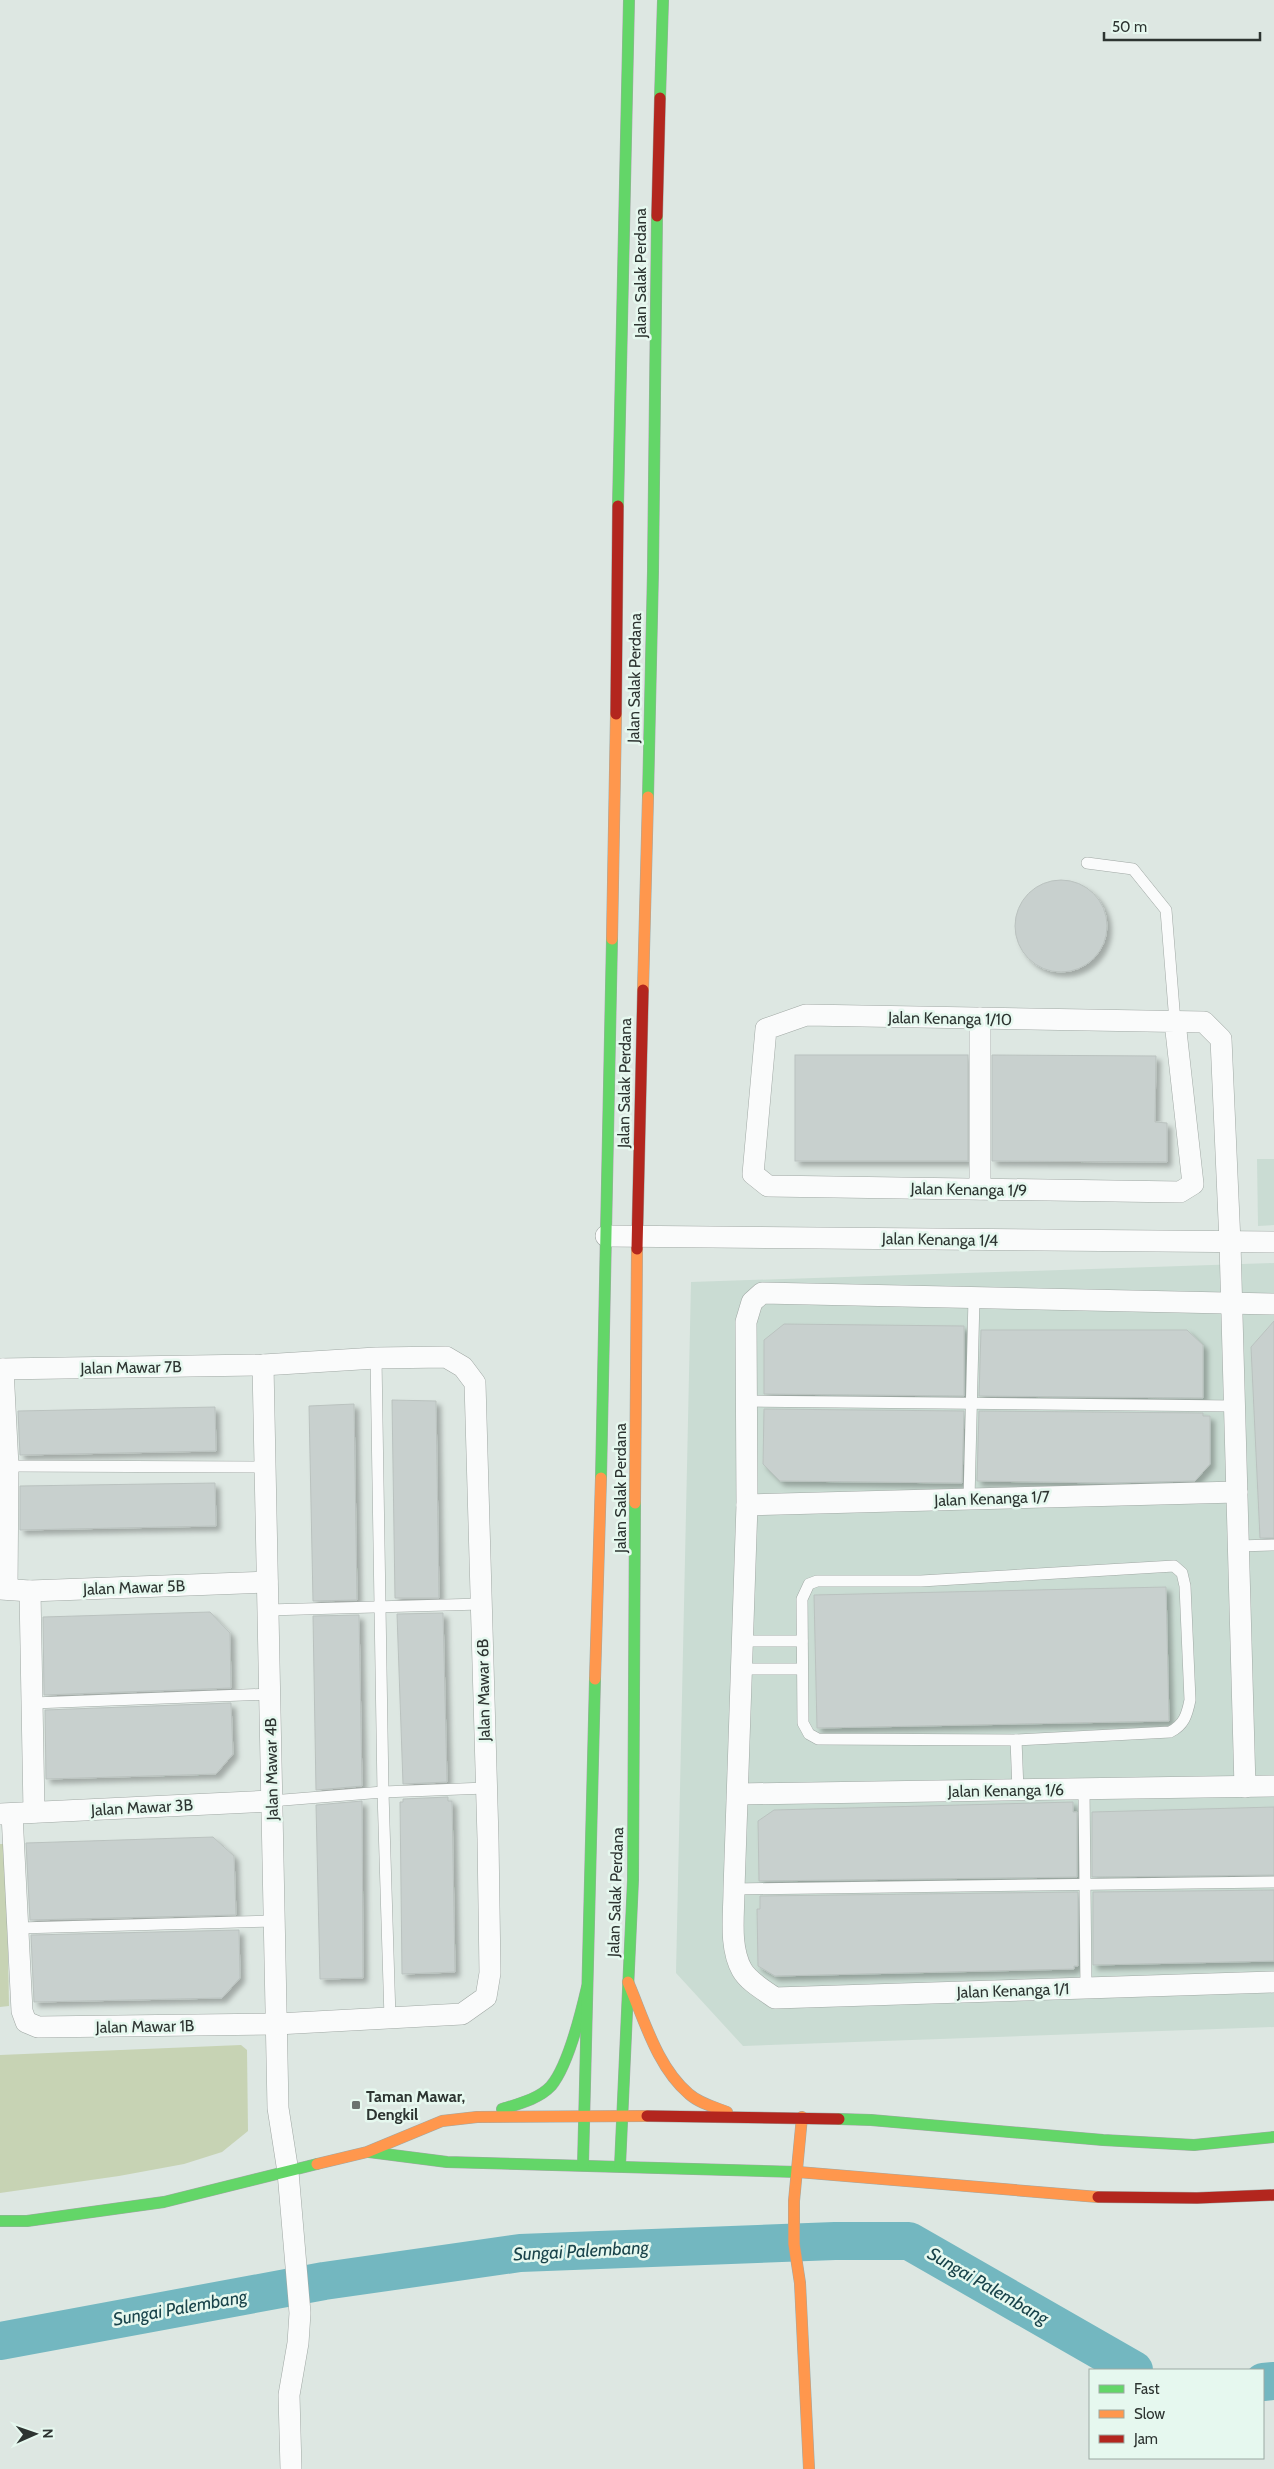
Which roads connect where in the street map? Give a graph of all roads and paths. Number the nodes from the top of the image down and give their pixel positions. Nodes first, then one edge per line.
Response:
1 (629, 0) edge
2 (663, 0) edge
3 (1087, 863) dead end
4 (980, 1018) junction
5 (1175, 1022) junction
6 (760, 1096) joint
7 (980, 1190) junction
8 (606, 1236) junction
9 (637, 1236) junction
10 (1230, 1242) junction
11 (1274, 1242) edge
12 (974, 1298) junction
13 (1232, 1304) junction
14 (1274, 1304) edge
15 (376, 1358) junction
16 (263, 1365) junction
17 (2, 1369) edge
18 (474, 1383) joint
19 (746, 1401) junction
20 (970, 1403) junction
21 (1235, 1406) junction
22 (8, 1466) junction
23 (265, 1467) junction
24 (1237, 1492) junction
25 (969, 1499) junction
26 (747, 1505) junction
27 (1274, 1545) edge
28 (1238, 1546) junction
29 (267, 1582) junction
30 (4, 1589) edge
31 (30, 1591) junction
32 (481, 1604) junction
33 (381, 1606) junction
34 (268, 1610) junction
35 (802, 1641) junction
36 (742, 1642) junction
37 (802, 1668) junction
38 (741, 1669) junction
39 (271, 1694) junction
40 (33, 1703) junction
41 (1016, 1740) junction
42 (1274, 1786) edge
43 (1245, 1787) junction
44 (486, 1788) junction
45 (1084, 1789) junction
46 (1018, 1790) junction
47 (384, 1792) junction
48 (738, 1794) junction
49 (271, 1801) junction
50 (34, 1812) junction
51 (6, 1814) edge
52 (1274, 1882) edge
53 (1085, 1884) junction
54 (734, 1889) junction
55 (275, 1921) junction
56 (20, 1928) junction
57 (628, 1982) junction
58 (1274, 1982) edge
59 (588, 1987) junction
60 (1086, 1987) junction
61 (486, 1997) joint
62 (390, 2018) junction
63 (277, 2024) junction
64 (585, 2115) junction
65 (622, 2115) junction
66 (734, 2116) junction
67 (477, 2117) junction
68 (802, 2117) junction
69 (1274, 2137) edge
70 (367, 2152) junction
71 (583, 2165) junction
72 (620, 2166) junction
73 (798, 2171) junction
74 (288, 2172) junction
75 (1274, 2195) edge
76 (0, 2222) edge
77 (808, 2260) dead end
78 (800, 2283) junction
79 (291, 2469) edge
80 (809, 2469) edge

1 - 8 street, Jalan Salak Perdana
2 - 9 street, Jalan Salak Perdana
3 - 5 lane
4 - 5 street, Jalan Kenanga 1/10
4 - 6 street, Jalan Kenanga 1/10
4 - 7 street
5 - 7 street, Jalan Kenanga 1/9
5 - 10 street, Jalan Kenanga 1/10
6 - 7 street, Jalan Kenanga 1/9
8 - 9 street, Jalan Kenanga 1/4
8 - 59 street, Jalan Salak Perdana
9 - 10 street, Jalan Kenanga 1/4
9 - 57 street, Jalan Salak Perdana
10 - 11 street, Jalan Kenanga 1/4
10 - 13 street
12 - 13 street, Jalan Kenanga 1/1
12 - 19 street, Jalan Kenanga 1/1
12 - 20 lane
13 - 14 street, Jalan Kenanga 1/1
13 - 21 street
15 - 16 street, Jalan Mawar 7B
15 - 18 street, Jalan Mawar 7B
15 - 33 lane
16 - 17 street, Jalan Mawar 7B
16 - 23 street, Jalan Mawar 4B
17 - 22 street
18 - 32 street, Jalan Mawar 6B
19 - 20 lane
19 - 26 street, Jalan Kenanga 1/1
20 - 21 lane
20 - 25 lane
21 - 24 street
22 - 23 lane
22 - 30 street
23 - 29 street, Jalan Mawar 4B
24 - 25 street, Jalan Kenanga 1/7
24 - 28 street
25 - 26 street, Jalan Kenanga 1/7
26 - 36 street, Jalan Kenanga 1/1
27 - 28 lane
28 - 43 street
29 - 31 street, Jalan Mawar 5B
29 - 34 street, Jalan Mawar 4B
30 - 31 street, Jalan Mawar 5B
31 - 40 street
32 - 33 lane
32 - 44 street, Jalan Mawar 6B
33 - 34 lane
33 - 47 lane
34 - 39 street, Jalan Mawar 4B
35 - 36 lane
35 - 37 lane
35 - 41 lane
36 - 38 street, Jalan Kenanga 1/1
37 - 38 lane
37 - 41 lane
38 - 48 street, Jalan Kenanga 1/1
39 - 40 lane
39 - 49 street, Jalan Mawar 4B
40 - 50 street
41 - 46 lane
42 - 43 street, Jalan Kenanga 1/6
43 - 45 street, Jalan Kenanga 1/6
44 - 47 lane
44 - 61 street, Jalan Mawar 6B
45 - 46 street, Jalan Kenanga 1/6
45 - 53 lane
46 - 48 street, Jalan Kenanga 1/6
47 - 49 lane
47 - 62 lane
48 - 54 street, Jalan Kenanga 1/1
49 - 50 street, Jalan Mawar 3B
49 - 55 street, Jalan Mawar 4B
50 - 51 street, Jalan Mawar 3B
51 - 56 street
52 - 53 lane
53 - 54 lane
53 - 60 lane
54 - 60 street, Jalan Kenanga 1/1
55 - 56 lane
55 - 63 street, Jalan Mawar 4B
56 - 63 street, Jalan Mawar 1B
57 - 65 street, Jalan Salak Perdana
57 - 66 street
58 - 60 street, Jalan Kenanga 1/1
59 - 64 street, Jalan Salak Perdana
59 - 67 street
61 - 62 street, Jalan Mawar 1B
62 - 63 street, Jalan Mawar 1B
63 - 74 street, Jalan Mawar 4B
64 - 65 street
64 - 67 street
64 - 71 street, Jalan Salak Perdana
65 - 66 street
65 - 72 street, Jalan Salak Perdana
66 - 68 street
67 - 70 street
68 - 69 street
68 - 73 street
70 - 71 street
70 - 74 street
71 - 72 street
72 - 73 street
73 - 75 street
73 - 78 street
74 - 76 street
74 - 79 street, Jalan Mawar 4B
77 - 78 street
78 - 80 street

